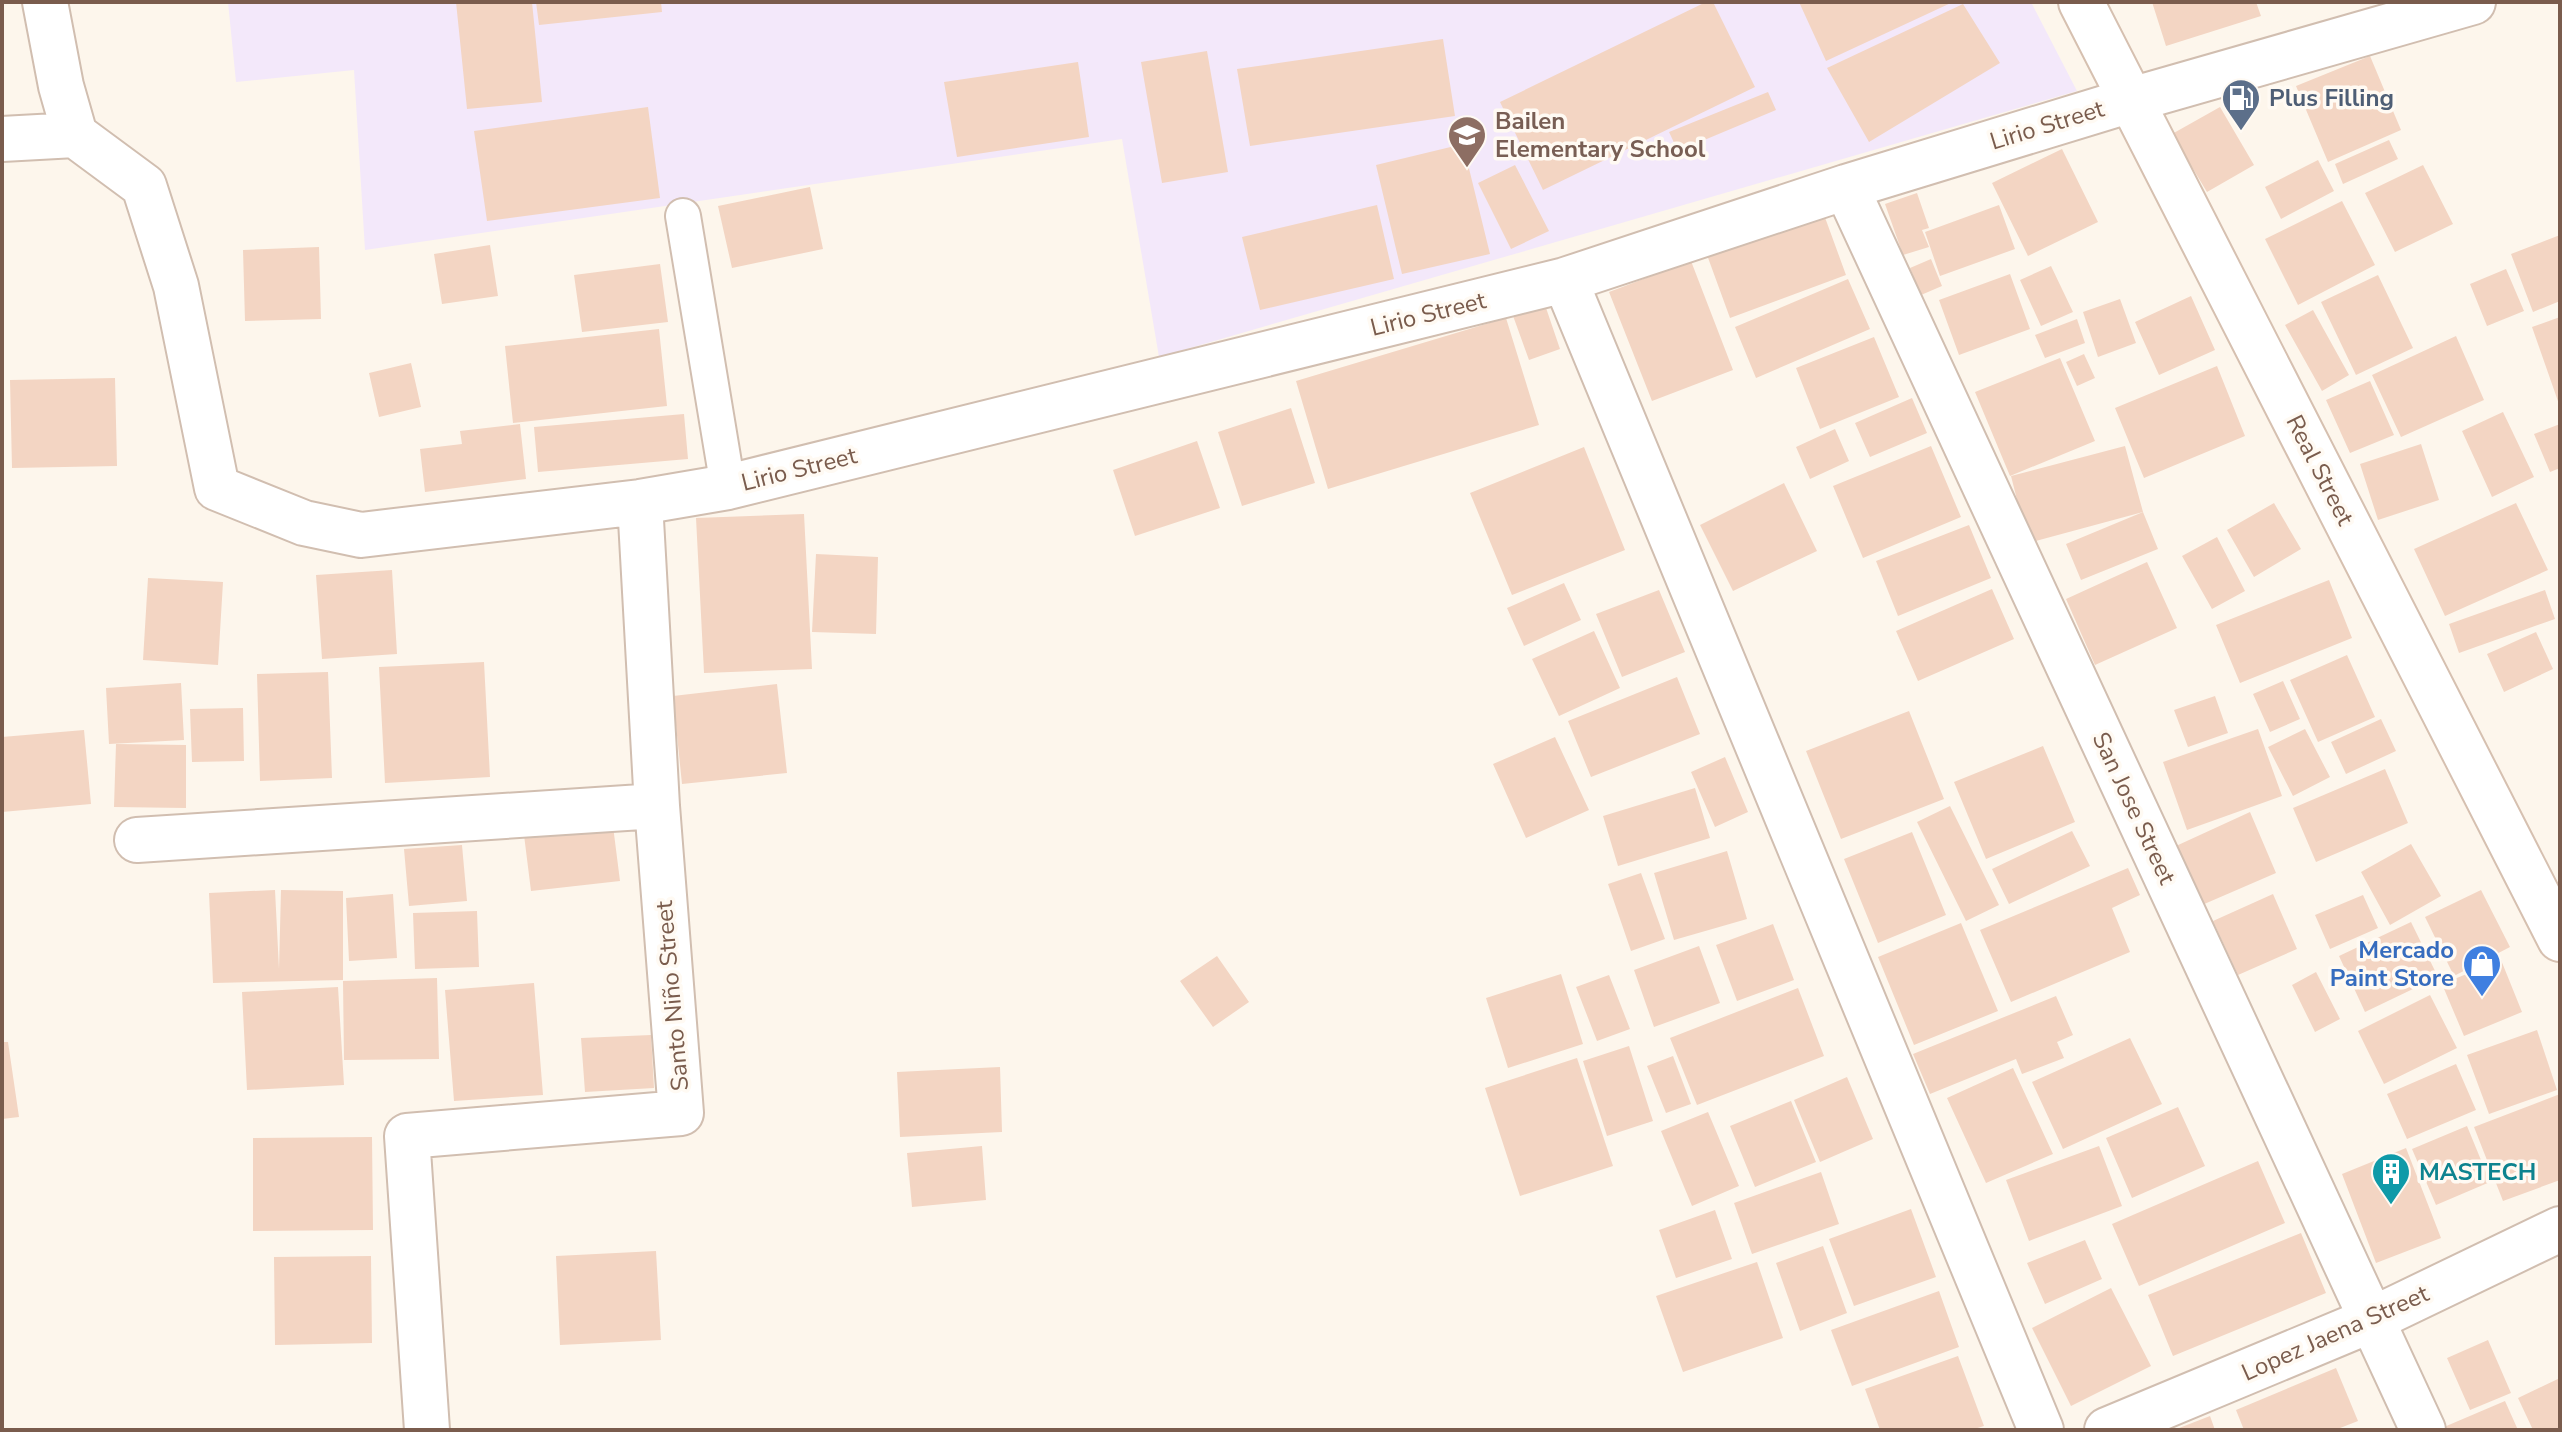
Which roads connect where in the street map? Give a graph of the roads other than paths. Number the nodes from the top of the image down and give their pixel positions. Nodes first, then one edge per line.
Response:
1 (45, 2) edge
2 (2081, 2) edge
3 (2473, 2) edge
4 (2131, 100) junction
5 (75, 135) junction
6 (2, 139) edge
7 (1846, 187) junction
8 (683, 216) dead end
9 (1565, 280) junction
10 (728, 487) junction
11 (640, 502) junction
12 (657, 806) junction
13 (137, 840) dead end
14 (2560, 939) edge
15 (2560, 1229) edge
16 (2371, 1320) junction
17 (427, 1430) edge
18 (2041, 1430) edge
19 (2107, 1430) edge
20 (2423, 1430) edge

1 - 5 street
2 - 4 street, Real Street
3 - 4 street, Lirio Street
4 - 7 street, Lirio Street
4 - 14 street, Real Street
5 - 6 street
5 - 11 street, Lirio Street
7 - 9 street, Lirio Street
7 - 16 street, San Jose Street
8 - 10 lane
9 - 10 street, Lirio Street
9 - 18 street
10 - 11 street, Lirio Street
11 - 12 street, Santo Niño Street
12 - 13 street
12 - 17 street, Santo Niño Street
15 - 16 street, Lopez Jaena Street
16 - 19 street, Lopez Jaena Street
16 - 20 street, San Jose Street

